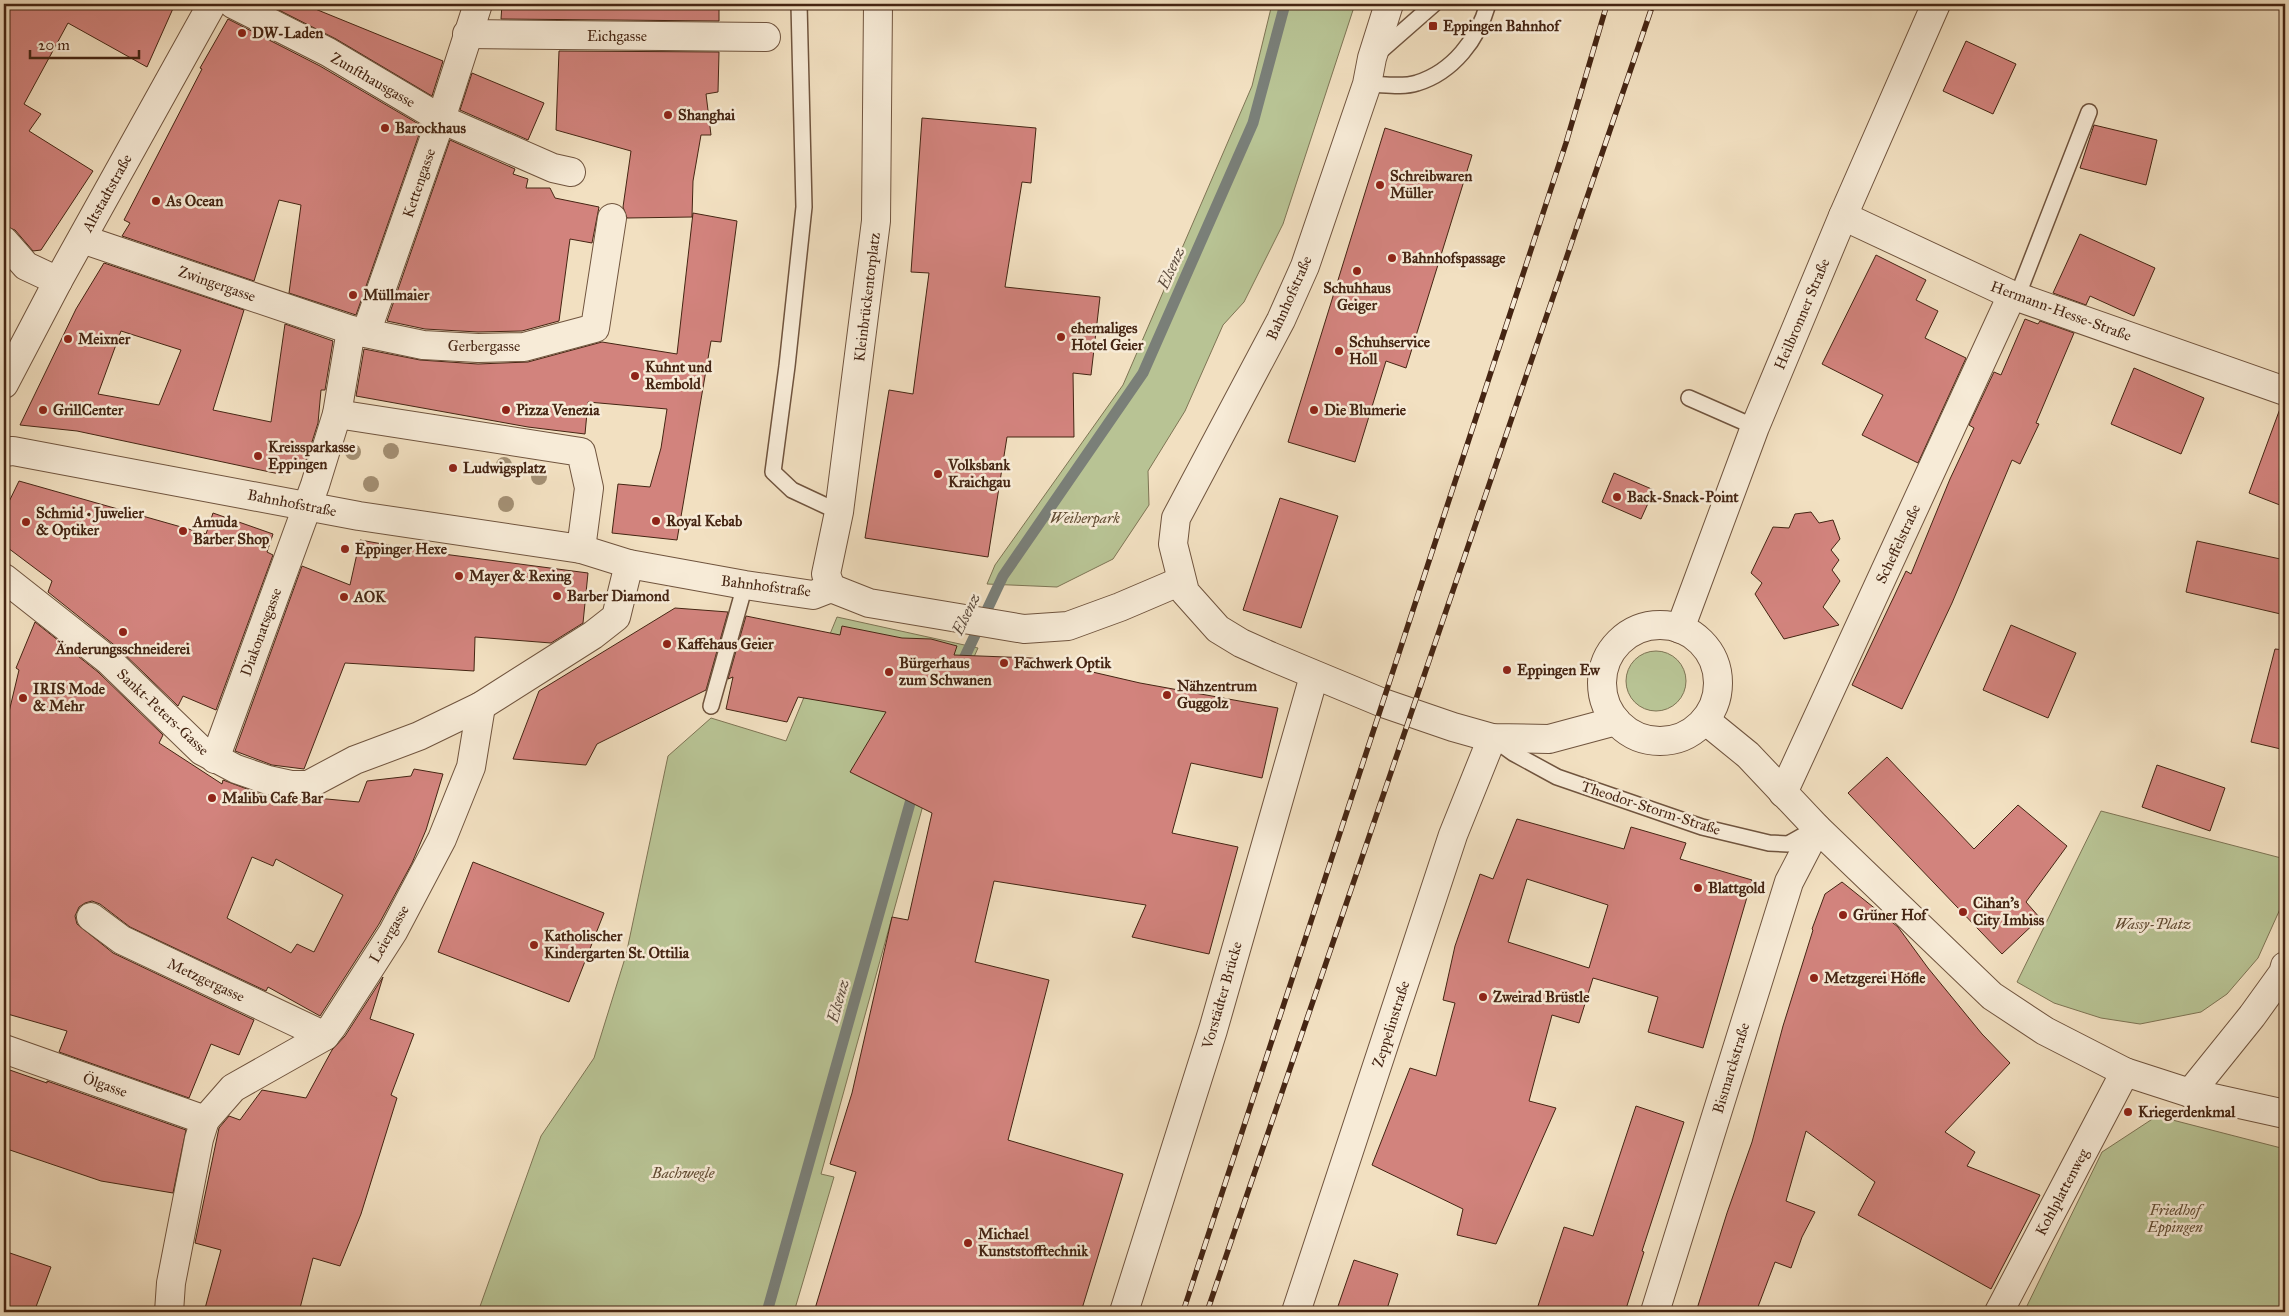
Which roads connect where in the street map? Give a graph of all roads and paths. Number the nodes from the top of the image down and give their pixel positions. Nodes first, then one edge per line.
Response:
1 (212, 4) edge
2 (233, 4) edge
3 (478, 4) edge
4 (799, 4) edge
5 (878, 4) edge
6 (1388, 4) edge
7 (1434, 4) edge
8 (1488, 4) edge
9 (1936, 4) edge
10 (467, 34) junction
11 (766, 37) dead end
12 (1369, 71) junction
13 (2089, 112) dead end
14 (441, 120) junction
15 (571, 172) dead end
16 (1843, 216) junction
17 (612, 218) dead end
18 (82, 238) junction
19 (4, 241) edge
20 (58, 281) junction
21 (2014, 296) junction
22 (359, 332) junction
23 (4, 384) edge
24 (2285, 391) edge
25 (1689, 398) dead end
26 (337, 414) junction
27 (1755, 426) junction
28 (4, 452) edge
29 (306, 505) junction
30 (839, 512) junction
31 (581, 550) junction
32 (629, 564) junction
33 (4, 578) edge
34 (1181, 581) junction
35 (745, 585) junction
36 (831, 588) junction
37 (1680, 629) junction
38 (1314, 676) junction
39 (480, 706) junction
40 (711, 706) dead end
41 (1704, 720) junction
42 (1616, 721) junction
43 (1492, 738) junction
44 (204, 751) junction
45 (1783, 793) junction
46 (1817, 828) junction
47 (91, 917) dead end
48 (2285, 966) edge
49 (325, 1036) junction
50 (4, 1049) edge
51 (2125, 1072) junction
52 (2190, 1094) junction
53 (2285, 1114) edge
54 (205, 1120) junction
55 (169, 1312) edge
56 (1124, 1312) edge
57 (1296, 1312) edge
58 (1655, 1312) edge
59 (1999, 1312) edge

1 - 18 street, Altstadtstraße
2 - 14 street, Zunfthausgasse
3 - 10 street, Kettengasse
4 - 30 lane
5 - 30 street, Kleinbrückentorplatz
6 - 12 street, Bahnhofstraße
7 - 12 lane
8 - 12 lane
9 - 16 street, Heilbronner Straße
10 - 11 street, Eichgasse
10 - 14 street, Kettengasse
12 - 34 street, Bahnhofstraße
13 - 21 lane
14 - 15 street, Zunfthausgasse
14 - 22 street, Kettengasse
16 - 21 street, Hermann-Hesse-Straße
16 - 27 street, Heilbronner Straße
17 - 22 street, Gerbergasse
18 - 20 street, Altstadtstraße
18 - 22 street, Zwingergasse
19 - 20 street
20 - 23 street, Altstadtstraße
21 - 24 street, Hermann-Hesse-Straße
21 - 45 street, Scheffelstraße
22 - 26 street, Kettengasse
25 - 27 lane
26 - 29 street, Kettengasse
26 - 31 street
27 - 37 street, Heilbronner Straße
28 - 29 street, Bahnhofstraße
29 - 31 street, Bahnhofstraße
29 - 44 street, Diakonatsgasse
30 - 36 street, Kleinbrückentorplatz
31 - 32 street, Bahnhofstraße
32 - 35 street, Bahnhofstraße
32 - 39 street
33 - 44 street, Sankt-Peters-Gasse
34 - 36 street, Bahnhofstraße
34 - 38 street, Bahnhofstraße
35 - 36 street, Bahnhofstraße
35 - 40 lane
37 - 41 street
37 - 42 street
38 - 43 street, Theodor-Storm-Straße
38 - 56 street, Vorstädter Brücke
39 - 44 street, Sankt-Peters-Gasse
39 - 49 street, Leiergasse
41 - 42 street
41 - 45 street
42 - 43 street, Theodor-Storm-Straße
43 - 46 lane, Theodor-Storm-Straße
43 - 57 street, Zeppelinstraße
45 - 46 street
46 - 51 street
46 - 58 street, Bismarckstraße
47 - 49 street, Metzgergasse
48 - 52 street
49 - 54 street, Leiergasse
50 - 54 street, Ölgasse
51 - 52 street
51 - 59 street, Kohlplattenweg
52 - 53 street
54 - 55 street, Leiergasse

